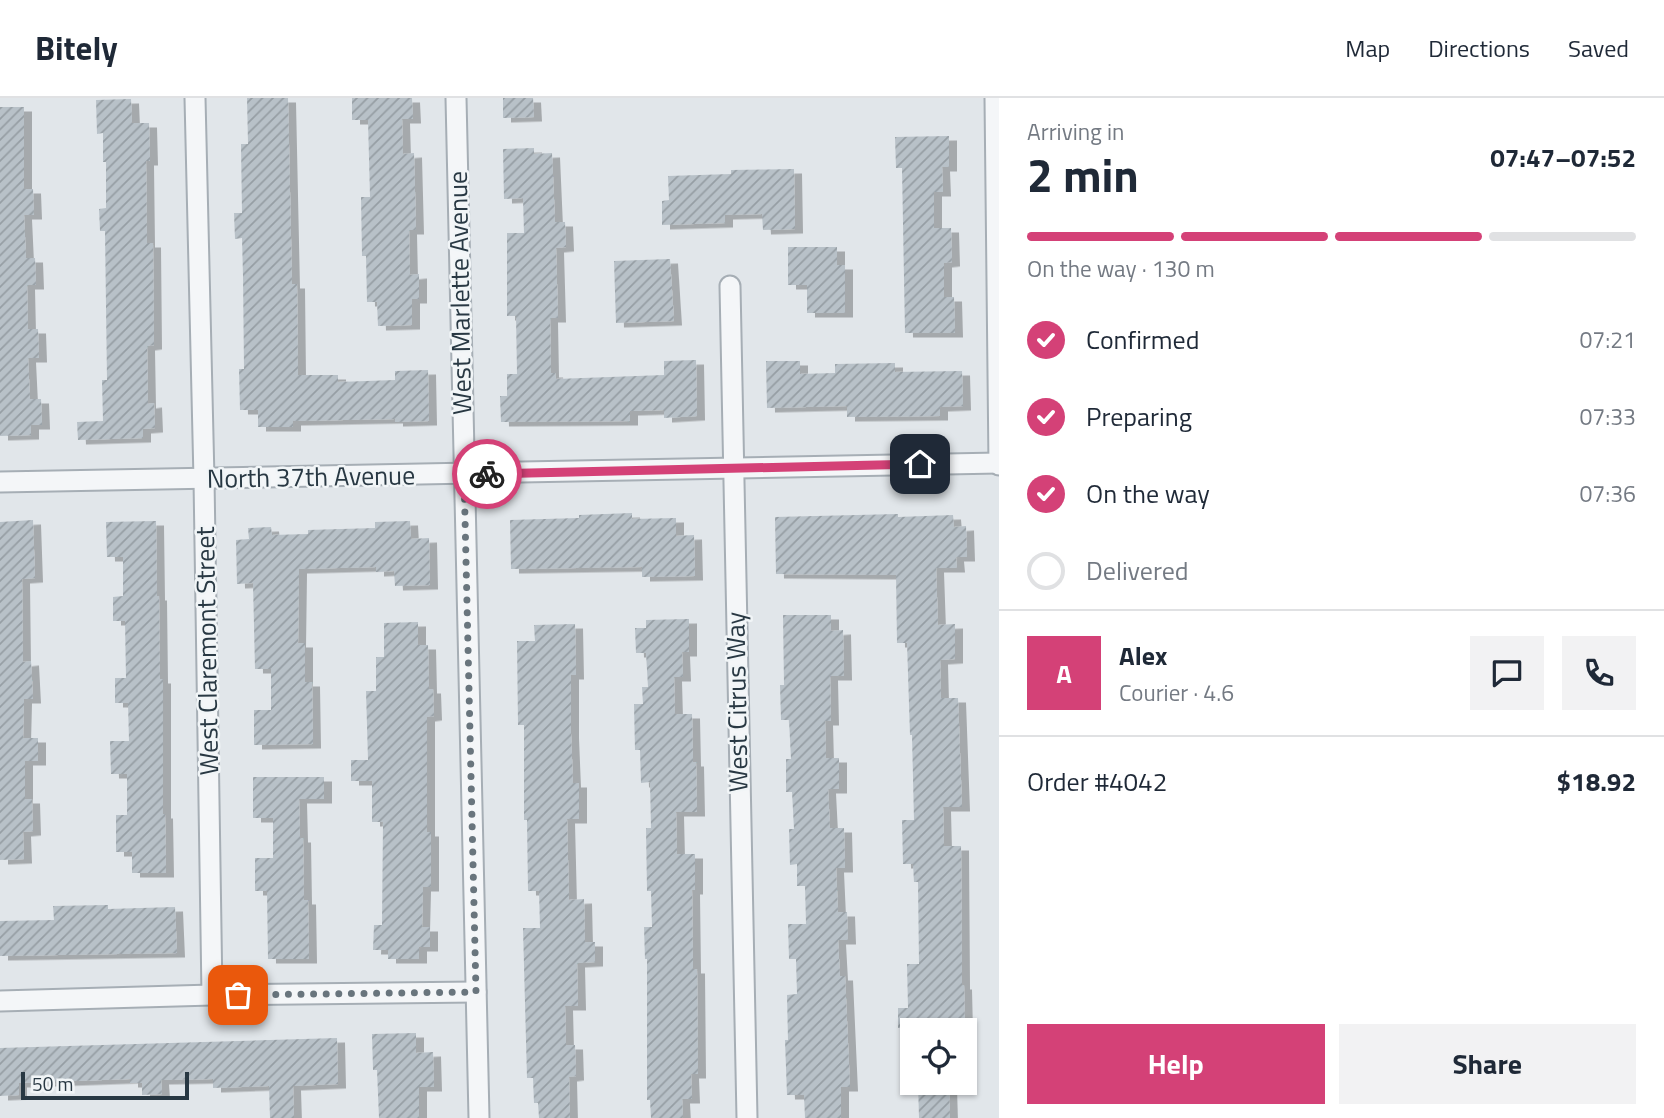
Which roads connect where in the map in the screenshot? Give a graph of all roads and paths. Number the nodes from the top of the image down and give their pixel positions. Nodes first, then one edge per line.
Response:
1 (195, 98) edge
2 (456, 98) edge
3 (995, 98) edge
4 (730, 286) dead end
5 (999, 464) edge
6 (733, 469) junction
7 (464, 474) junction
8 (204, 480) junction
9 (0, 482) edge
10 (476, 992) junction
11 (212, 995) junction
12 (0, 1001) edge
13 (478, 1118) edge
14 (747, 1118) edge

1 - 8 street, West Claremont Street
2 - 7 street, West Marlette Avenue
3 - 5 street
4 - 6 street, West Citrus Way
5 - 6 street, North 37th Avenue
6 - 7 street, North 37th Avenue
6 - 14 street, West Citrus Way
7 - 8 street, North 37th Avenue
7 - 10 street, West Marlette Avenue
8 - 9 street, North 37th Avenue
8 - 11 street, West Claremont Street
10 - 11 street
10 - 13 street, West Marlette Avenue
11 - 12 street

